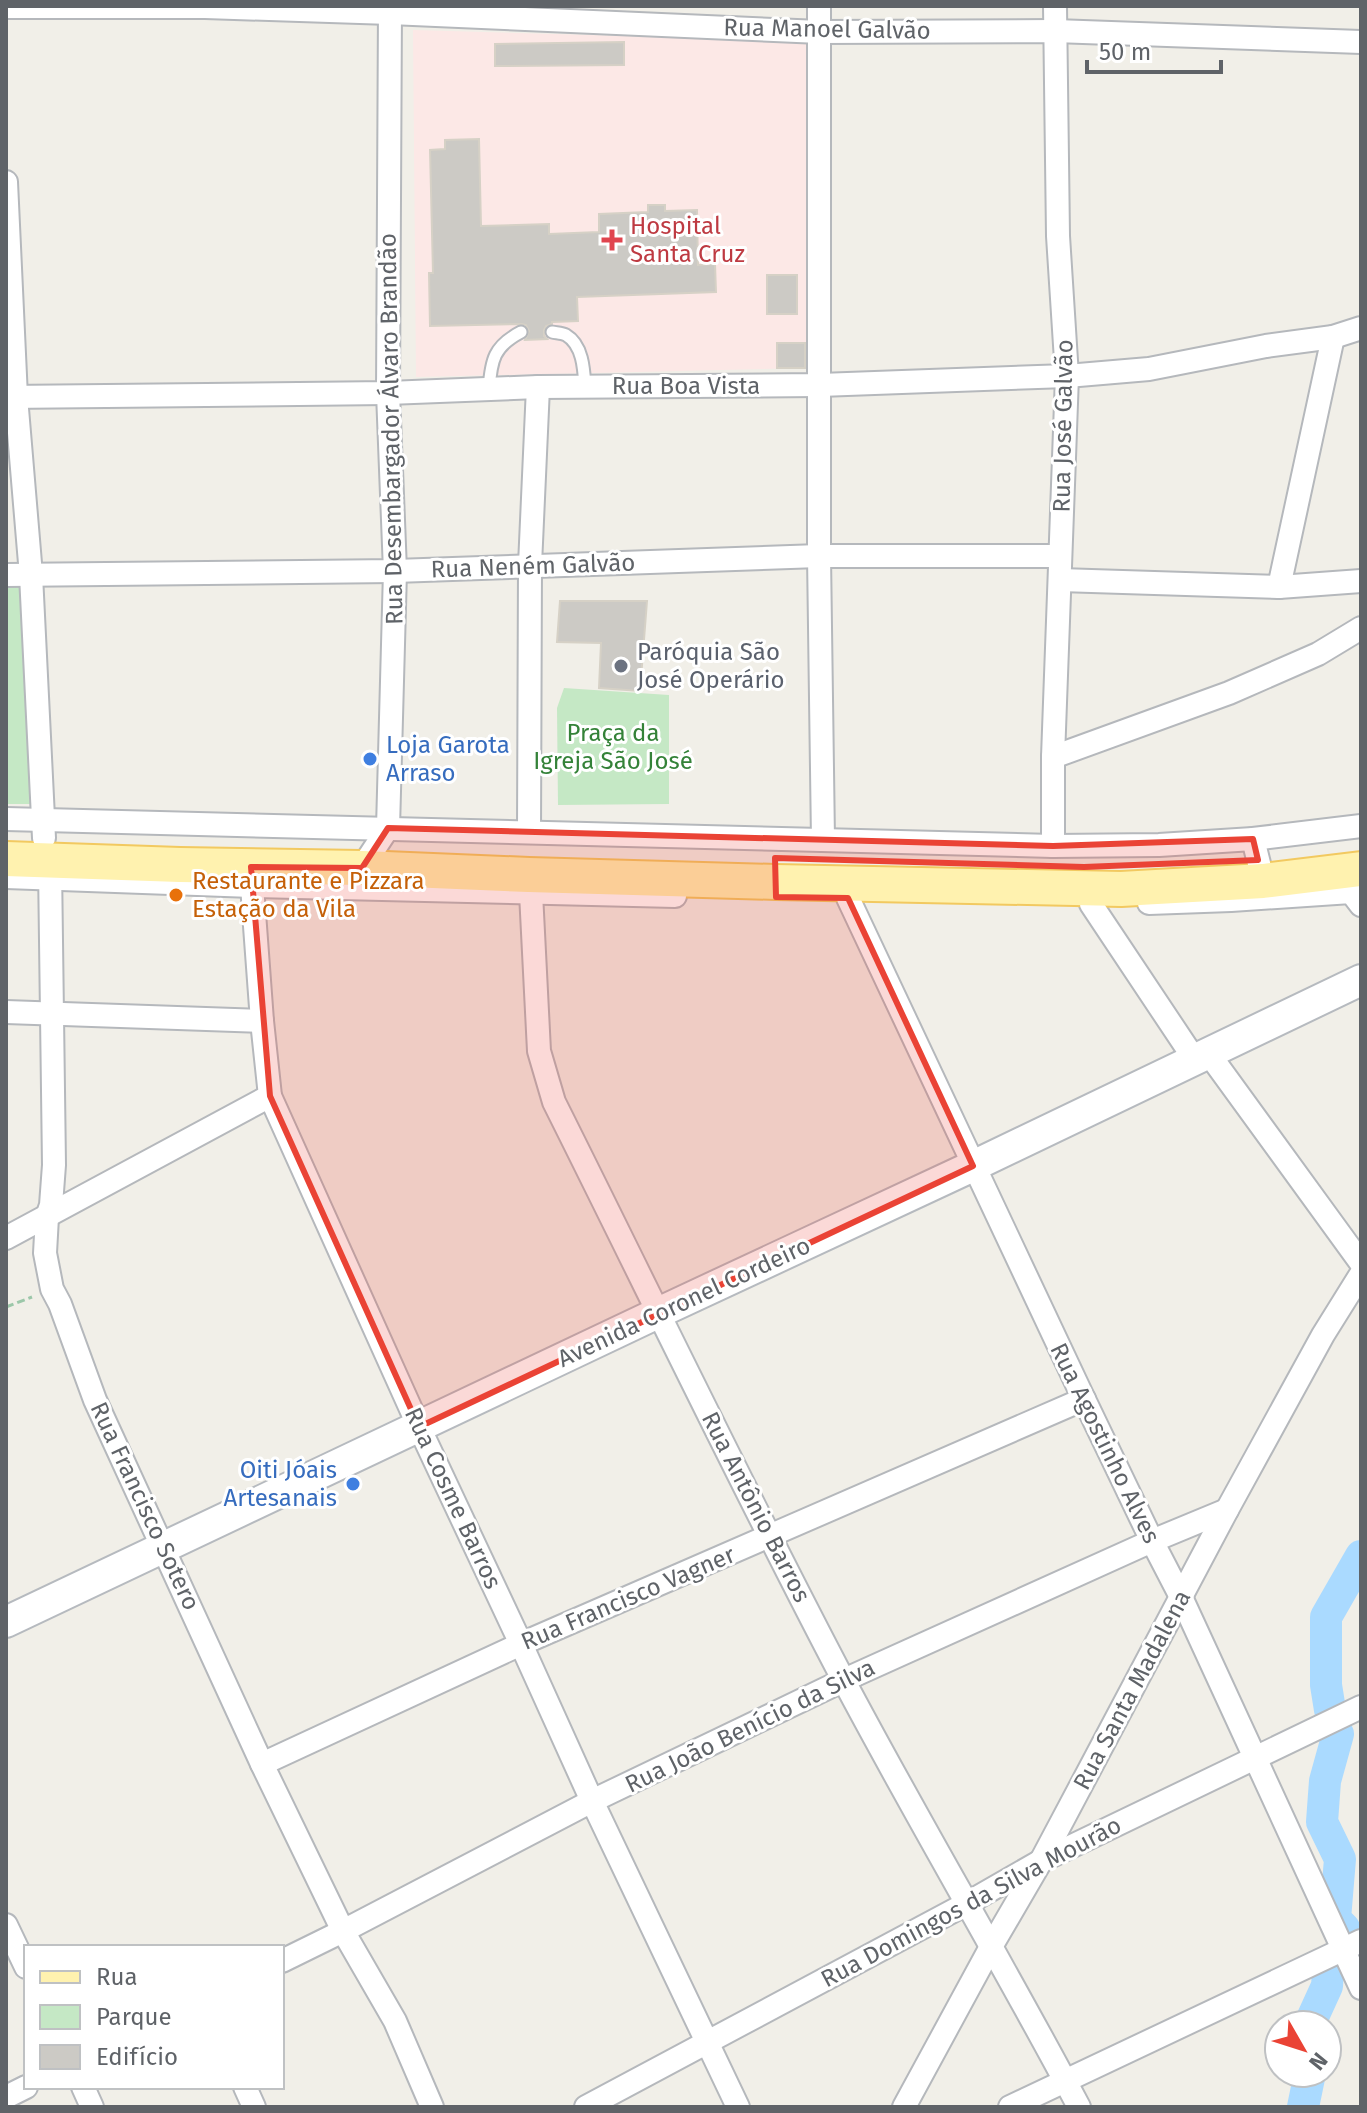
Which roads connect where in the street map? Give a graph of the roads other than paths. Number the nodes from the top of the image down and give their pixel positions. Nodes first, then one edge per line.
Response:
1 (205, 6) edge
2 (819, 6) edge
3 (1055, 6) edge
4 (6, 7) edge
5 (390, 9) edge
6 (1055, 31) junction
7 (820, 32) junction
8 (1361, 42) edge
9 (6, 182) edge
10 (1361, 328) edge
11 (521, 332) dead end
12 (552, 332) dead end
13 (1333, 337) junction
14 (1067, 376) junction
15 (820, 385) junction
16 (538, 387) junction
17 (585, 387) junction
18 (489, 389) junction
19 (388, 393) junction
20 (11, 397) edge
21 (819, 556) junction
22 (1060, 556) junction
23 (530, 565) junction
24 (395, 571) junction
25 (6, 575) edge
26 (31, 575) junction
27 (1060, 580) junction
28 (1361, 581) edge
29 (1279, 587) junction
30 (1361, 628) edge
31 (1053, 757) junction
32 (6, 819) edge
33 (1361, 826) edge
34 (529, 832) junction
35 (6, 837) edge
36 (823, 840) junction
37 (1053, 846) junction
38 (1361, 847) edge
39 (47, 849) junction
40 (369, 858) junction
41 (6, 859) edge
42 (1361, 869) edge
43 (776, 870) junction
44 (1260, 870) junction
45 (252, 876) junction
46 (6, 877) edge
47 (530, 884) junction
48 (848, 898) junction
49 (1091, 904) junction
50 (1361, 905) edge
51 (1361, 980) edge
52 (6, 1012) edge
53 (53, 1014) junction
54 (262, 1021) junction
55 (1202, 1057) junction
56 (270, 1096) junction
57 (973, 1166) junction
58 (47, 1217) junction
59 (6, 1238) edge
60 (1360, 1274) edge
61 (660, 1312) junction
62 (1084, 1399) junction
63 (419, 1427) junction
64 (1227, 1510) junction
65 (771, 1537) junction
66 (1152, 1541) junction
67 (162, 1548) junction
68 (1181, 1597) junction
69 (6, 1622) edge
70 (521, 1644) junction
71 (844, 1680) junction
72 (1361, 1707) edge
73 (1254, 1757) junction
74 (262, 1764) junction
75 (592, 1801) junction
76 (1041, 1861) junction
77 (966, 1904) junction
78 (6, 1925) edge
79 (343, 1931) junction
80 (992, 1945) junction
81 (1353, 1945) edge
82 (284, 1960) edge
83 (24, 1963) edge
84 (1361, 1988) edge
85 (708, 2043) junction
86 (1065, 2081) junction
87 (24, 2088) edge
88 (6, 2097) edge
89 (432, 2107) edge
90 (586, 2107) edge
91 (738, 2107) edge
92 (904, 2107) edge
93 (1010, 2107) edge
94 (1079, 2107) edge

1 - 4 street, Rua Manoel Galvão
1 - 5 street, Rua Manoel Galvão
2 - 7 street
3 - 6 street, Rua José Galvão
5 - 7 street, Rua Manoel Galvão
5 - 19 street, Rua Desembargador Álvaro Brandão
6 - 7 street, Rua Manoel Galvão
6 - 8 street, Rua Manoel Galvão
6 - 14 street, Rua José Galvão
7 - 15 street
9 - 20 street, Rua Francisco Sotero
10 - 13 street, Rua Boa Vista
11 - 18 lane
12 - 17 lane
13 - 14 street, Rua Boa Vista
13 - 29 street
14 - 15 street, Rua Boa Vista
14 - 22 street, Rua José Galvão
15 - 17 street, Rua Boa Vista
15 - 21 street
16 - 17 street, Rua Boa Vista
16 - 18 street, Rua Boa Vista
16 - 23 street
18 - 19 street, Rua Boa Vista
19 - 20 street, Rua Boa Vista
19 - 24 street, Rua Desembargador Álvaro Brandão
20 - 26 street, Rua Francisco Sotero
21 - 22 street, Rua Neném Galvão
21 - 23 street, Rua Neném Galvão
21 - 36 street
22 - 27 street, Rua José Galvão
23 - 24 street, Rua Neném Galvão
23 - 34 street
24 - 26 street, Rua Neném Galvão
24 - 40 street, Rua Desembargador Álvaro Brandão
25 - 26 street, Rua Neném Galvão
26 - 39 street, Rua Francisco Sotero
27 - 29 street
27 - 31 street, Rua José Galvão
28 - 29 street
30 - 31 street
31 - 37 street, Rua José Galvão
32 - 39 street
33 - 44 street
34 - 36 street
34 - 40 street
35 - 39 main road
36 - 37 street
37 - 44 street
38 - 44 main road
39 - 40 main road
39 - 41 main road
39 - 45 main road
39 - 46 street
39 - 53 street, Rua Francisco Sotero
40 - 43 main road
40 - 45 main road
40 - 47 main road
42 - 44 main road
43 - 44 main road
43 - 47 main road
44 - 49 street
44 - 50 street
45 - 54 street, Rua Cosme Barros
47 - 48 street
47 - 61 street, Rua Antônio Barros
48 - 49 street
48 - 57 street, Rua Agostinho Alves
49 - 55 street
51 - 55 street, Avenida Coronel Cordeiro
52 - 53 street
53 - 54 street
53 - 58 street, Rua Francisco Sotero
54 - 56 street, Rua Cosme Barros
55 - 57 street, Avenida Coronel Cordeiro
55 - 60 street
56 - 58 street
56 - 63 street, Rua Cosme Barros
57 - 61 street, Avenida Coronel Cordeiro
57 - 62 street, Rua Agostinho Alves
58 - 59 street
58 - 67 street, Rua Francisco Sotero
60 - 64 street, Rua Santa Madalena
61 - 63 street, Avenida Coronel Cordeiro
61 - 65 street, Rua Antônio Barros
62 - 65 street, Rua Francisco Vagner
62 - 66 street, Rua Agostinho Alves
63 - 67 street, Avenida Coronel Cordeiro
63 - 70 street, Rua Cosme Barros
64 - 66 street, Rua João Benício da Silva
64 - 68 street, Rua Santa Madalena
65 - 70 street, Rua Francisco Vagner
65 - 71 street, Rua Antônio Barros
66 - 68 street, Rua Agostinho Alves
66 - 71 street, Rua João Benício da Silva
67 - 69 street, Avenida Coronel Cordeiro
67 - 74 street, Rua Francisco Sotero
68 - 73 street, Rua Agostinho Alves
68 - 76 street, Rua Santa Madalena
70 - 74 street, Rua Francisco Vagner
70 - 75 street, Rua Cosme Barros
71 - 75 street, Rua João Benício da Silva
71 - 77 street, Rua Antônio Barros
72 - 73 street, Rua Domingos da Silva Mourão
73 - 76 street, Rua Domingos da Silva Mourão
73 - 81 street, Rua Agostinho Alves
74 - 79 street, Rua Francisco Sotero
75 - 79 street, Rua João Benício da Silva
75 - 85 street, Rua Cosme Barros
76 - 77 street, Rua Domingos da Silva Mourão
76 - 80 street, Rua Santa Madalena
77 - 80 street, Rua Antônio Barros
77 - 85 street, Rua Domingos da Silva Mourão
78 - 83 street
79 - 82 street, Rua João Benício da Silva
79 - 89 street, Rua Francisco Sotero
80 - 86 street, Rua Antônio Barros
80 - 92 street, Rua Santa Madalena
81 - 84 street, Rua Agostinho Alves
81 - 86 street
85 - 90 street, Rua Domingos da Silva Mourão
85 - 91 street, Rua Cosme Barros
86 - 93 street
86 - 94 street, Rua Antônio Barros
87 - 88 street

